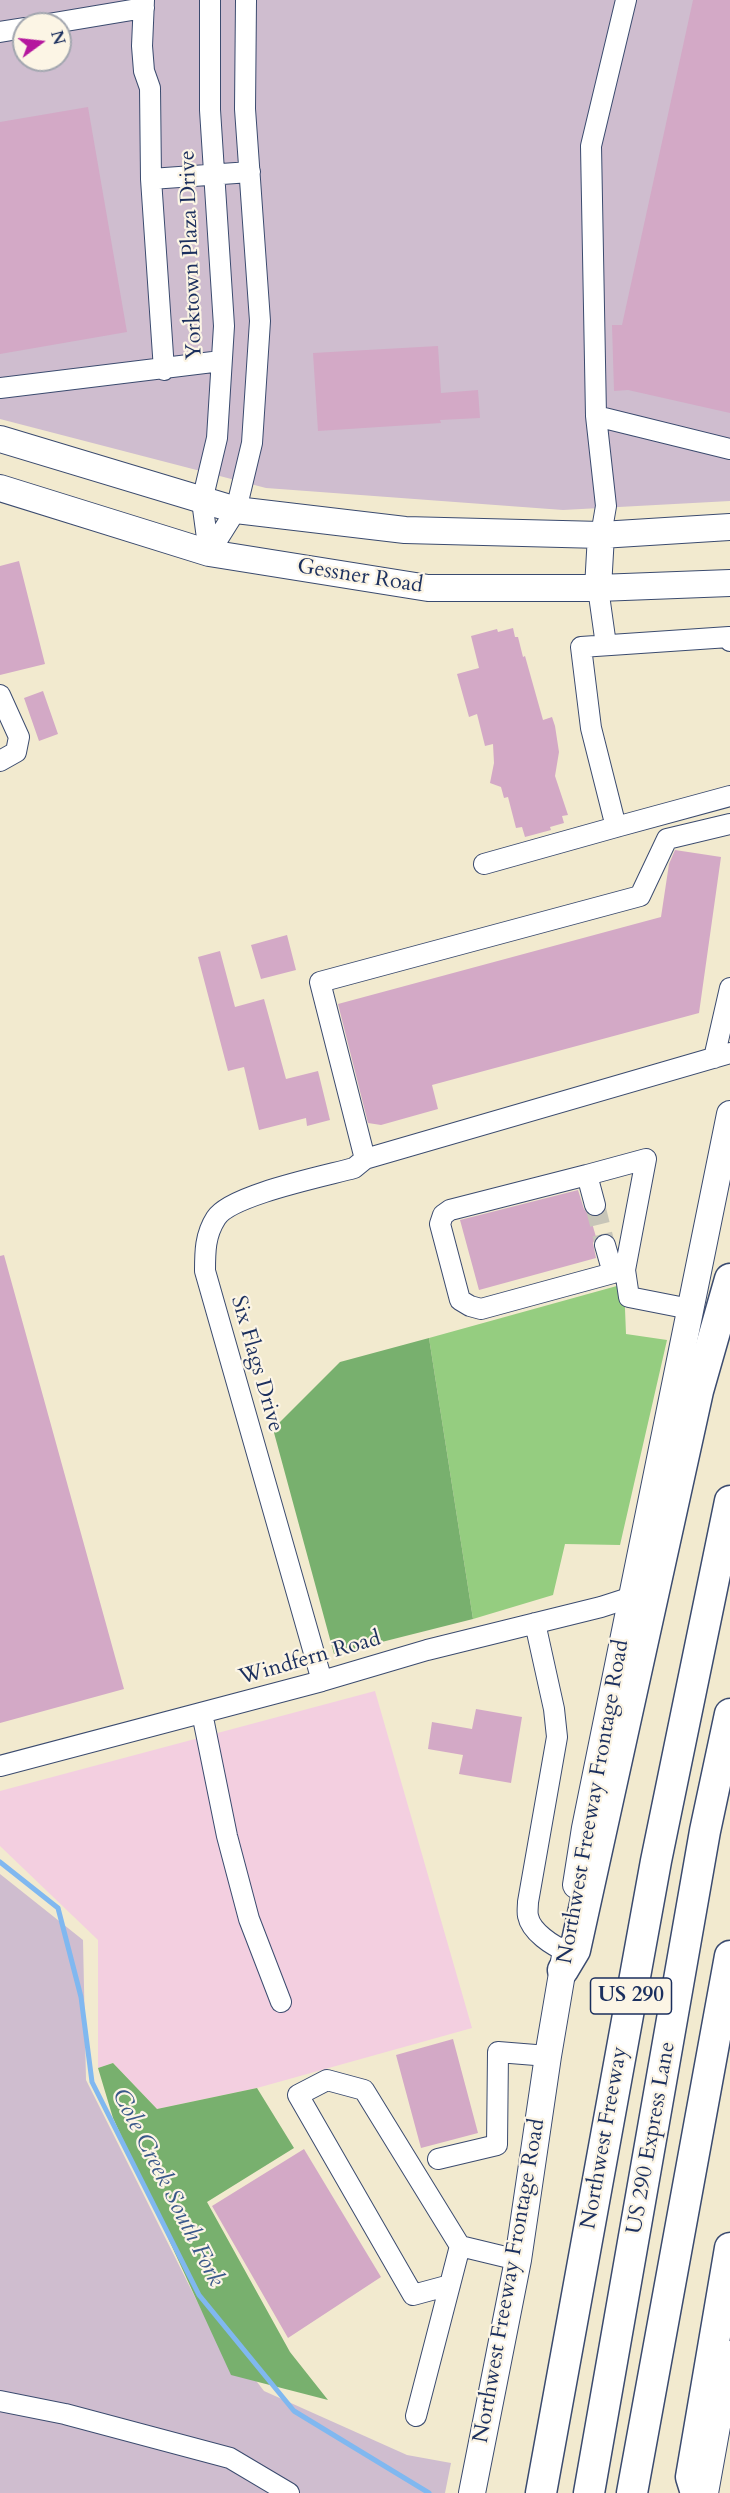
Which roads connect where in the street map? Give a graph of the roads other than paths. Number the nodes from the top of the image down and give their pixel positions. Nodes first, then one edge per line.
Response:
1 (210, 0) edge
2 (246, 0) edge
3 (626, 0) edge
4 (144, 4) edge
5 (72, 19) edge
6 (249, 172) junction
7 (214, 173) junction
8 (151, 179) junction
9 (221, 361) junction
10 (164, 370) junction
11 (0, 388) edge
12 (596, 416) junction
13 (0, 439) edge
14 (730, 449) edge
15 (0, 488) edge
16 (202, 501) junction
17 (236, 510) junction
18 (730, 527) edge
19 (601, 536) junction
20 (209, 553) junction
21 (730, 583) edge
22 (598, 588) junction
23 (730, 641) edge
24 (606, 645) junction
25 (0, 695) edge
26 (0, 761) edge
27 (730, 796) edge
28 (730, 824) edge
29 (616, 827) junction
30 (484, 864) dead end
31 (730, 988) edge
32 (722, 1055) edge
33 (730, 1114) edge
34 (365, 1159) junction
35 (587, 1175) junction
36 (595, 1205) tunnel mouth
37 (604, 1245) tunnel mouth
38 (619, 1272) junction
39 (730, 1279) edge
40 (690, 1309) junction
41 (730, 1501) edge
42 (632, 1597) junction
43 (535, 1623) junction
44 (322, 1682) junction
45 (202, 1713) junction
46 (730, 1714) edge
47 (0, 1766) edge
48 (730, 1956) edge
49 (565, 1960) junction
50 (281, 2002) dead end
51 (548, 2056) junction
52 (438, 2159) dead end
53 (460, 2246) junction
54 (730, 2248) edge
55 (518, 2260) junction
56 (450, 2285) junction
57 (730, 2354) edge
58 (0, 2401) edge
59 (416, 2416) dead end
60 (725, 2418) edge
61 (472, 2492) edge
62 (707, 2492) edge
63 (289, 2493) edge
64 (541, 2493) edge
65 (589, 2493) edge
66 (632, 2493) edge

1 - 7 street, Yorktown Plaza Drive
2 - 6 street
3 - 12 street
4 - 5 street
4 - 8 street
6 - 7 street
6 - 17 street
7 - 8 street
7 - 9 street, Yorktown Plaza Drive
8 - 10 street
9 - 10 street
9 - 16 street, Yorktown Plaza Drive
10 - 11 street
12 - 14 street
12 - 19 street
13 - 16 main road
15 - 20 main road, Gessner Road
16 - 17 main road
16 - 20 street, Yorktown Plaza Drive
17 - 19 main road
17 - 20 street
18 - 19 main road
19 - 22 main road
20 - 22 main road, Gessner Road
21 - 22 main road, Gessner Road
22 - 24 street
23 - 24 street
24 - 29 street
25 - 26 street
27 - 29 street
28 - 34 street
29 - 30 street
31 - 32 street
32 - 34 street, Six Flags Drive
33 - 40 main road, Northwest Freeway Frontage Road
34 - 44 street, Six Flags Drive
35 - 36 street
35 - 38 street
35 - 38 street
37 - 38 street
38 - 40 street
39 - 49 highway
40 - 42 main road, Northwest Freeway Frontage Road
41 - 64 highway, Northwest Freeway / US 290
42 - 43 street, Windfern Road
42 - 49 main road, Northwest Freeway Frontage Road
43 - 44 street, Windfern Road
43 - 49 street
44 - 45 street, Windfern Road
45 - 47 street, Windfern Road
45 - 50 street
46 - 65 highway, US 290 Express Lane
48 - 66 highway
49 - 51 main road, Northwest Freeway Frontage Road
51 - 52 street
51 - 55 main road, Northwest Freeway Frontage Road
53 - 55 street
53 - 56 street
53 - 56 street
54 - 62 highway
55 - 61 main road, Northwest Freeway Frontage Road
56 - 59 street
57 - 60 main road
58 - 63 street
60 - 62 main road

